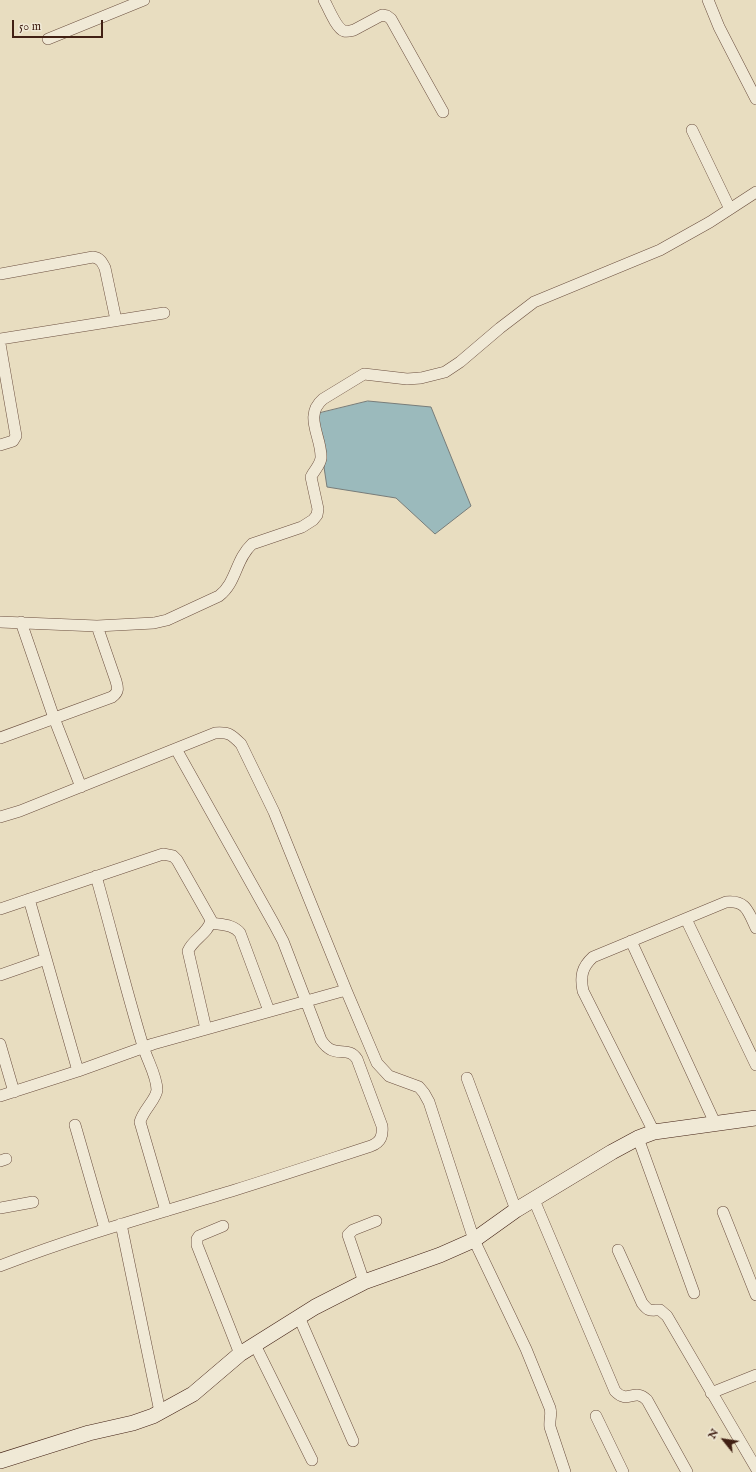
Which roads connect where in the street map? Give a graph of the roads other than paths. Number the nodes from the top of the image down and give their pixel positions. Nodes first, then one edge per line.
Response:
1 (144, 0) edge
2 (324, 0) edge
3 (708, 0) edge
4 (48, 39) dead end
5 (756, 99) edge
6 (443, 112) dead end
7 (692, 130) dead end
8 (756, 192) edge
9 (730, 209) junction
10 (0, 274) edge
11 (164, 313) dead end
12 (116, 320) junction
13 (0, 340) edge
14 (0, 344) edge
15 (0, 445) edge
16 (0, 622) edge
17 (21, 622) junction
18 (97, 626) junction
19 (54, 718) junction
20 (0, 738) edge
21 (176, 749) junction
22 (81, 787) junction
23 (0, 817) edge
24 (96, 876) junction
25 (29, 899) junction
26 (0, 909) edge
27 (686, 919) junction
28 (211, 923) junction
29 (756, 928) edge
30 (631, 941) junction
31 (46, 959) junction
32 (0, 975) edge
33 (346, 990) junction
34 (306, 1001) junction
35 (269, 1011) junction
36 (206, 1029) junction
37 (0, 1044) edge
38 (144, 1047) junction
39 (756, 1065) edge
40 (78, 1071) junction
41 (467, 1078) dead end
42 (14, 1092) junction
43 (0, 1096) edge
44 (756, 1118) edge
45 (715, 1123) junction
46 (75, 1125) dead end
47 (654, 1132) junction
48 (638, 1138) junction
49 (534, 1200) junction
50 (33, 1202) dead end
51 (0, 1208) edge
52 (516, 1210) junction
53 (166, 1211) junction
54 (723, 1212) dead end
55 (376, 1221) dead end
56 (121, 1224) junction
57 (223, 1226) dead end
58 (105, 1229) junction
59 (474, 1240) junction
60 (618, 1250) dead end
61 (0, 1266) edge
62 (364, 1282) junction
63 (694, 1293) dead end
64 (756, 1295) edge
65 (299, 1317) junction
66 (255, 1345) junction
67 (240, 1354) junction
68 (756, 1375) edge
69 (712, 1393) junction
70 (160, 1412) junction
71 (596, 1416) dead end
72 (353, 1441) dead end
73 (0, 1460) edge
74 (312, 1460) dead end
75 (756, 1468) edge
76 (565, 1472) edge
77 (623, 1472) edge
78 (687, 1472) edge

1 - 4 street
2 - 6 street
3 - 5 street
7 - 9 street
8 - 9 street
9 - 18 street
10 - 12 street
11 - 12 street
12 - 13 street
14 - 15 street
16 - 17 street
17 - 18 street
17 - 19 street
18 - 19 street
19 - 20 street
19 - 22 street
21 - 22 street
21 - 33 street
21 - 34 street
22 - 23 street
24 - 25 street
24 - 28 street
24 - 38 street
25 - 26 street
25 - 31 street
27 - 29 street
27 - 30 street
27 - 39 street
28 - 35 street
28 - 36 street
30 - 45 street
30 - 47 street
31 - 32 street
31 - 40 street
33 - 34 street
33 - 59 street
34 - 35 street
34 - 53 street
35 - 36 street
36 - 38 street
37 - 42 street
38 - 40 street
38 - 53 street
40 - 42 street
41 - 52 street
42 - 43 street
44 - 45 street
45 - 47 street
46 - 58 street
47 - 48 street
48 - 49 street
48 - 63 street
49 - 52 street
49 - 78 street
50 - 51 street
52 - 59 street
53 - 56 street
54 - 64 street
55 - 62 street
56 - 58 street
56 - 70 street
57 - 67 street
58 - 61 street
59 - 62 street
59 - 76 street
60 - 69 street
62 - 65 street
65 - 66 street
65 - 72 street
66 - 67 street
66 - 74 street
67 - 70 street
68 - 69 street
69 - 75 street
70 - 73 street
71 - 77 street

